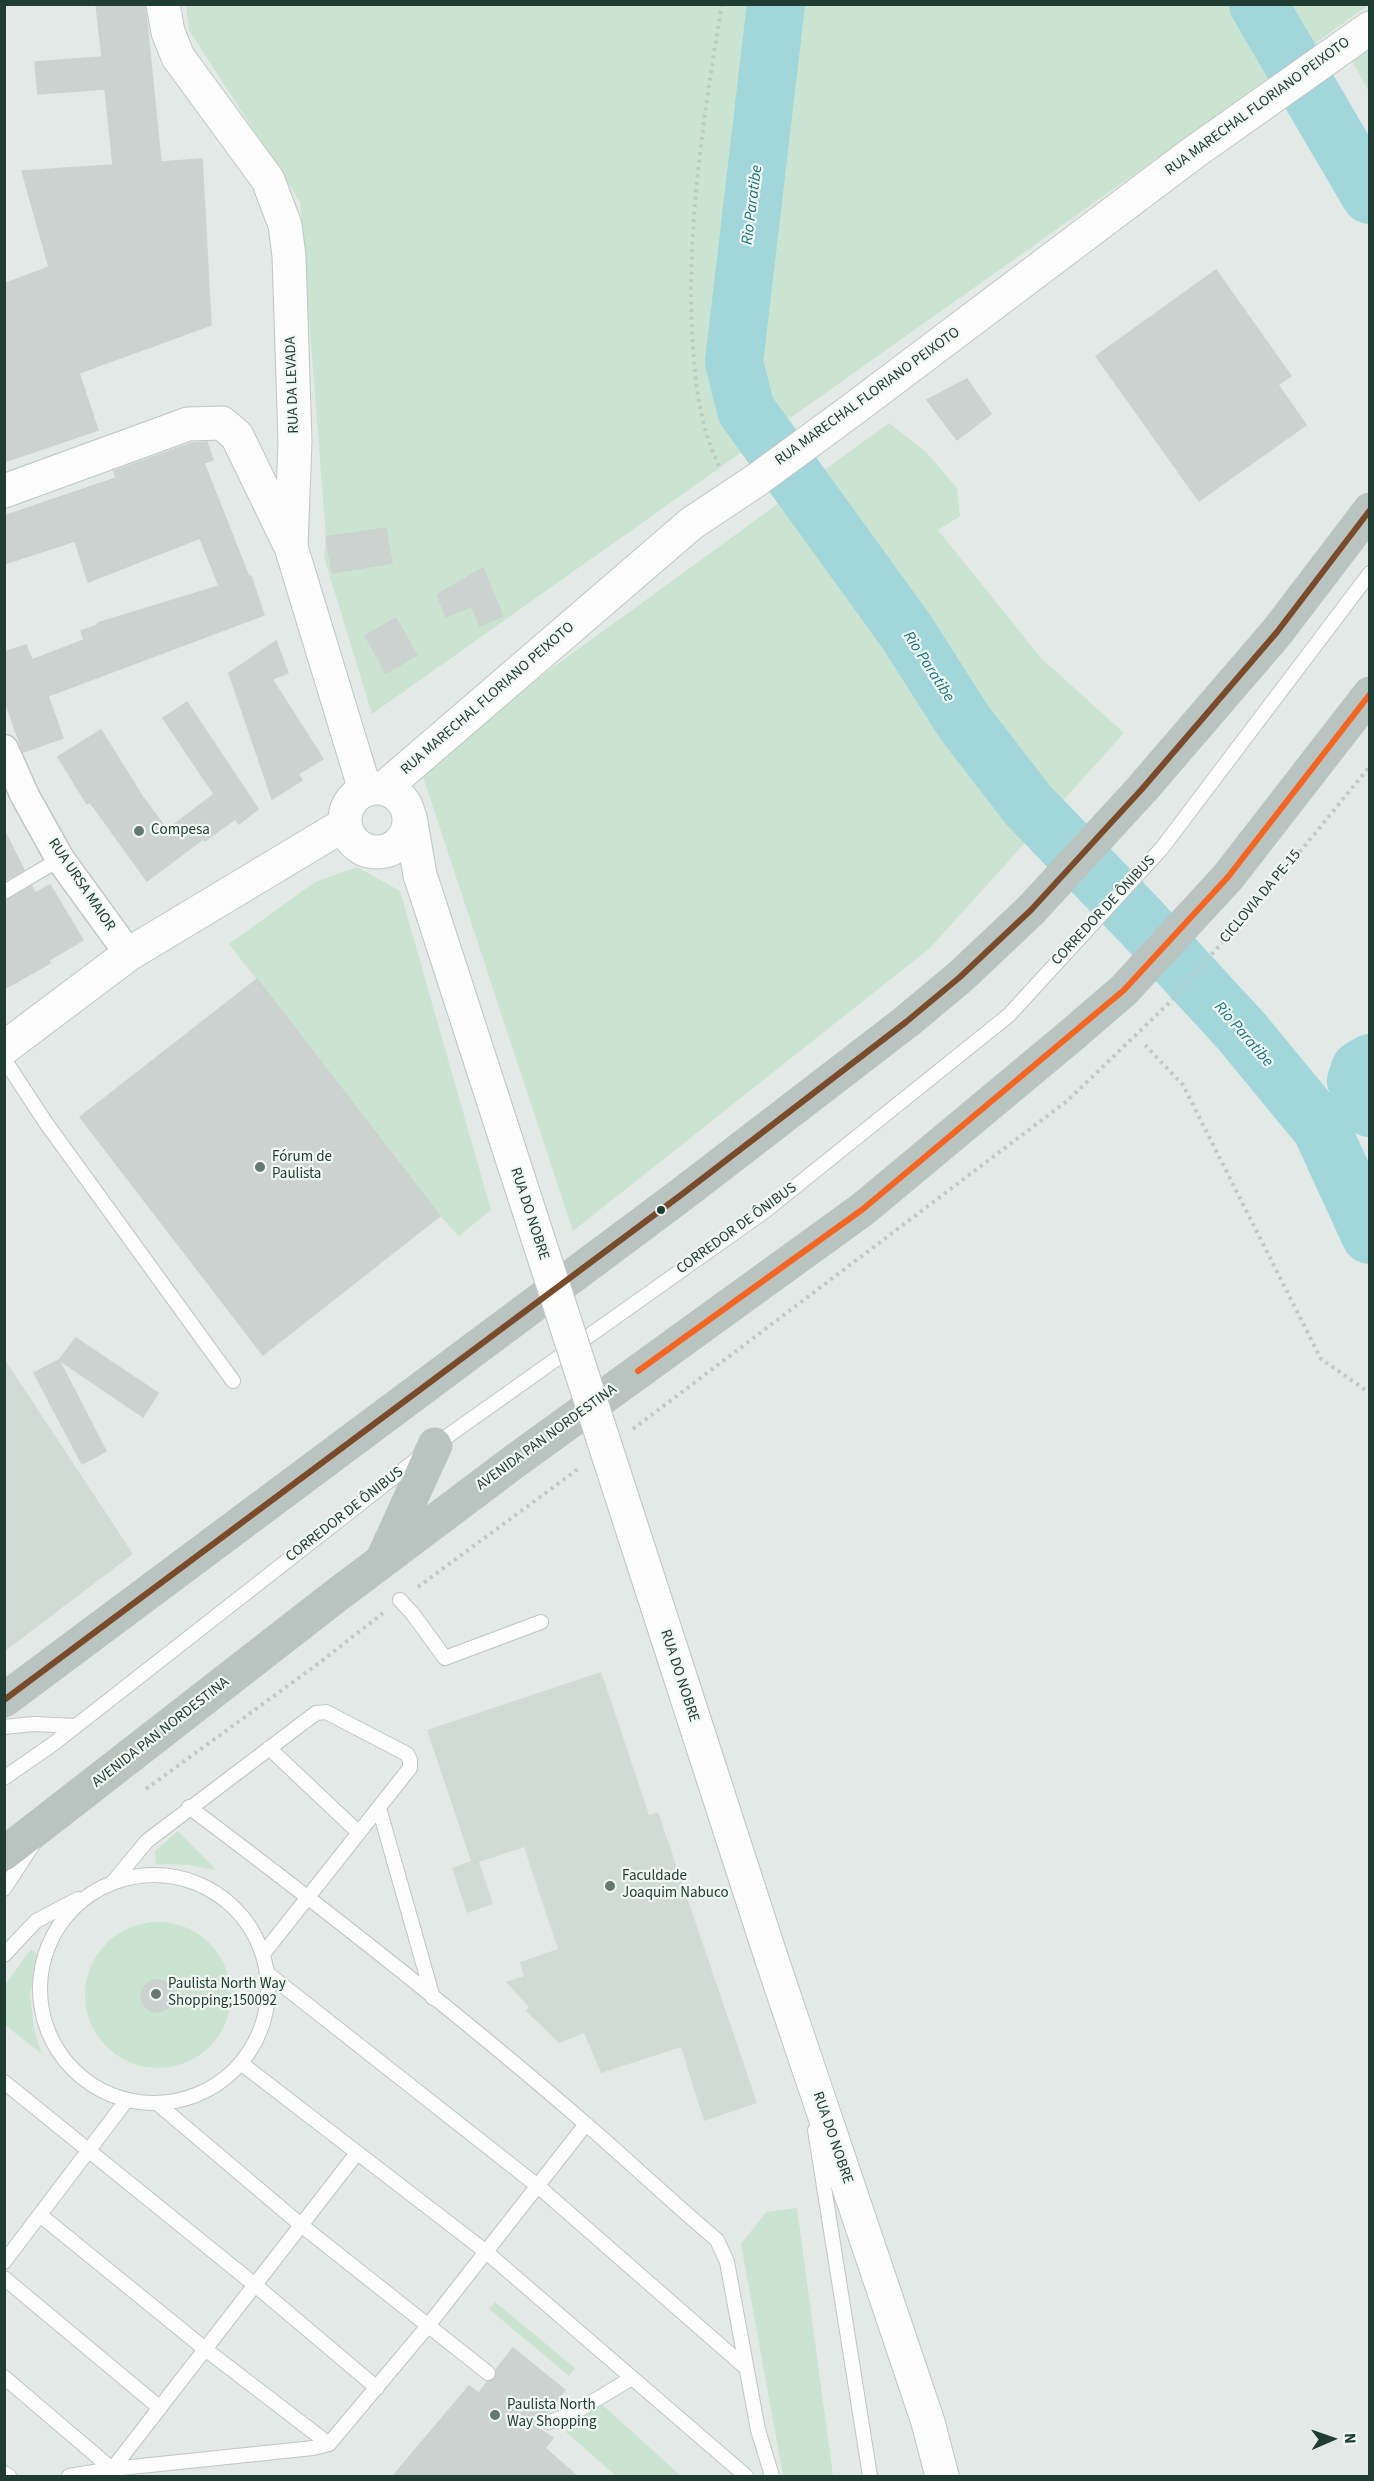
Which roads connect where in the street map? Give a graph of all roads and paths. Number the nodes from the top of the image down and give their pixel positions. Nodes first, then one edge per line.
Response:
1 (162, 4) edge
2 (722, 4) edge
3 (1370, 28) edge
4 (295, 441) junction
5 (250, 463) junction
6 (745, 487) junction
7 (4, 491) edge
8 (1370, 510) edge
9 (291, 547) junction
10 (1370, 573) edge
11 (1370, 694) edge
12 (4, 749) edge
13 (1370, 766) edge
14 (374, 789) junction
15 (410, 817) junction
16 (345, 824) junction
17 (375, 853) junction
18 (60, 859) junction
19 (423, 884) junction
20 (4, 892) edge
21 (129, 954) junction
22 (1148, 1025) dead end
23 (1145, 1046) dead end
24 (4, 1048) edge
25 (4, 1059) edge
26 (233, 1381) dead end
27 (1370, 1393) edge
28 (435, 1445) junction
29 (382, 1561) junction
30 (400, 1600) dead end
31 (541, 1622) dead end
32 (4, 1700) edge
33 (75, 1726) junction
34 (4, 1727) edge
35 (269, 1748) junction
36 (4, 1778) edge
37 (189, 1807) junction
38 (379, 1808) junction
39 (46, 1823) junction
40 (359, 1833) junction
41 (4, 1854) edge
42 (113, 1882) junction
43 (4, 1889) edge
44 (92, 1891) junction
45 (309, 1896) junction
46 (263, 1954) junction
47 (4, 1955) edge
48 (267, 1973) junction
49 (433, 1998) junction
50 (803, 2054) junction
51 (242, 2064) junction
52 (4, 2082) edge
53 (126, 2101) junction
54 (158, 2104) junction
55 (586, 2124) junction
56 (88, 2151) junction
57 (357, 2153) junction
58 (539, 2187) junction
59 (40, 2215) junction
60 (301, 2225) junction
61 (485, 2251) junction
62 (4, 2262) edge
63 (4, 2278) edge
64 (255, 2285) junction
65 (427, 2327) junction
66 (205, 2349) junction
67 (745, 2367) junction
68 (488, 2373) dead end
69 (4, 2377) edge
70 (632, 2378) junction
71 (377, 2388) junction
72 (160, 2408) junction
73 (549, 2422) dead end
74 (329, 2444) junction
75 (4, 2473) edge
76 (109, 2473) edge
77 (9, 2476) edge
78 (69, 2476) edge
79 (746, 2476) edge
80 (772, 2476) edge
81 (870, 2476) edge
82 (942, 2476) edge

1 - 4 main road, RUA DA LEVADA
2 - 6 path
3 - 6 main road, RUA MARECHAL FLORIANO PEIXOTO
4 - 5 main road
4 - 9 main road, RUA DA LEVADA
5 - 7 main road
5 - 9 main road
6 - 14 main road, RUA MARECHAL FLORIANO PEIXOTO
8 - 32 highway
9 - 14 main road, RUA DA LEVADA
10 - 28 lane, CORREDOR DE ÔNIBUS
11 - 29 highway, AVENIDA PAN NORDESTINA
12 - 18 street, RUA URSA MAIOR
13 - 22 path, CICLOVIA DA PE-15
14 - 15 main road, RUA DO NOBRE
14 - 16 main road
15 - 17 main road
15 - 19 main road, RUA DO NOBRE
16 - 17 main road
16 - 21 main road
17 - 19 main road
18 - 20 lane
18 - 21 street, RUA URSA MAIOR
19 - 50 main road, RUA DO NOBRE, bridge
21 - 24 main road
23 - 27 path
25 - 26 lane
28 - 29 highway
28 - 33 lane, CORREDOR DE ÔNIBUS
29 - 39 highway, AVENIDA PAN NORDESTINA
30 - 31 lane
33 - 34 lane
33 - 36 lane, CORREDOR DE ÔNIBUS
35 - 37 lane
35 - 38 lane
35 - 40 lane
37 - 42 lane
37 - 45 lane
38 - 40 lane
38 - 49 lane
39 - 41 highway, AVENIDA PAN NORDESTINA
39 - 43 lane
40 - 45 lane
42 - 44 lane
42 - 46 lane
44 - 47 lane
44 - 53 lane
45 - 46 lane
45 - 49 lane
46 - 48 lane
48 - 51 lane
48 - 58 lane
49 - 55 lane
50 - 81 lane
50 - 82 main road, RUA DO NOBRE
51 - 54 lane
51 - 57 lane
52 - 56 lane
53 - 54 lane
53 - 56 lane
54 - 60 lane
55 - 58 lane
55 - 67 lane
56 - 59 lane
56 - 64 lane
57 - 60 lane
57 - 61 lane
58 - 61 lane
58 - 67 lane
59 - 62 lane
59 - 66 lane
60 - 64 lane
60 - 65 lane
61 - 65 lane
61 - 70 lane
63 - 72 lane
64 - 66 lane
64 - 71 lane
65 - 68 lane
65 - 71 lane
66 - 72 lane
66 - 74 lane
67 - 80 lane
69 - 76 lane
70 - 73 lane
70 - 79 lane
71 - 74 lane
72 - 76 lane
74 - 76 lane
75 - 77 lane
76 - 78 lane

